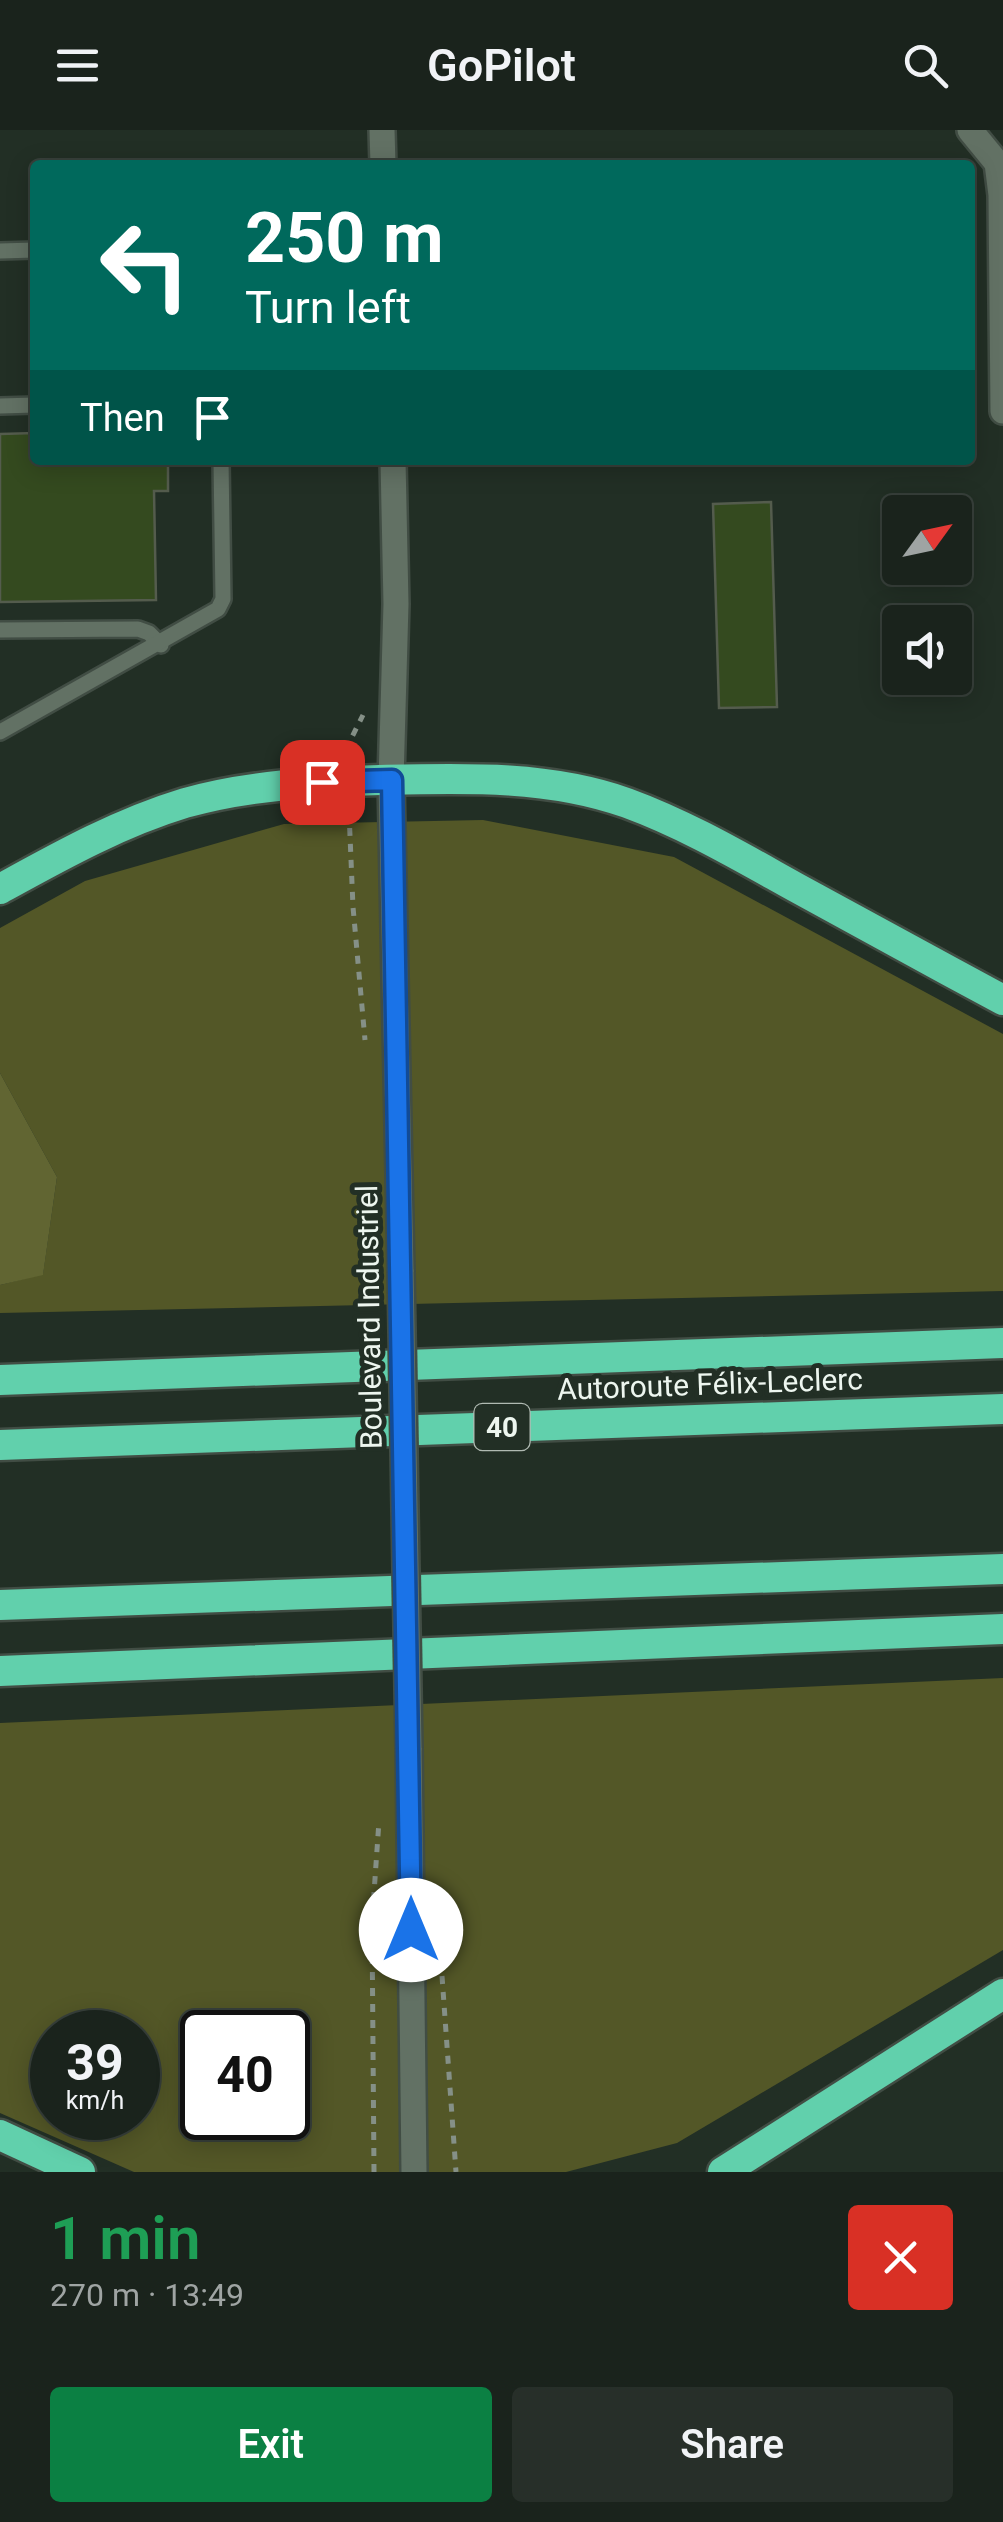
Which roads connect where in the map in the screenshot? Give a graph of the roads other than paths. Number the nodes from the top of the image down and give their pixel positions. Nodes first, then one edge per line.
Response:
1 (382, 130) edge
2 (970, 130) edge
3 (383, 160) edge
4 (30, 250) edge
5 (0, 251) edge
6 (30, 405) edge
7 (0, 406) edge
8 (1003, 410) edge
9 (221, 465) edge
10 (393, 465) edge
11 (0, 630) edge
12 (160, 644) junction
13 (0, 732) edge
14 (392, 780) junction
15 (0, 889) edge
16 (1003, 1000) edge
17 (1003, 1343) edge
18 (0, 1380) edge
19 (1003, 1408) edge
20 (0, 1445) edge
21 (1003, 1568) edge
22 (0, 1605) edge
23 (1003, 1629) edge
24 (0, 1671) edge
25 (1003, 1994) edge
26 (0, 2135) edge
27 (80, 2172) edge
28 (414, 2172) edge
29 (722, 2172) edge

1 - 3 street
2 - 8 street
4 - 5 lane
6 - 7 lane
9 - 12 lane
10 - 14 street, Boulevard Industriel
11 - 12 lane
12 - 13 lane
14 - 15 highway
14 - 16 highway
14 - 28 street, Boulevard Industriel, bridge
17 - 18 highway
19 - 20 highway, Autoroute Félix-Leclerc / 40
21 - 22 highway
23 - 24 highway
25 - 29 highway
26 - 27 highway

